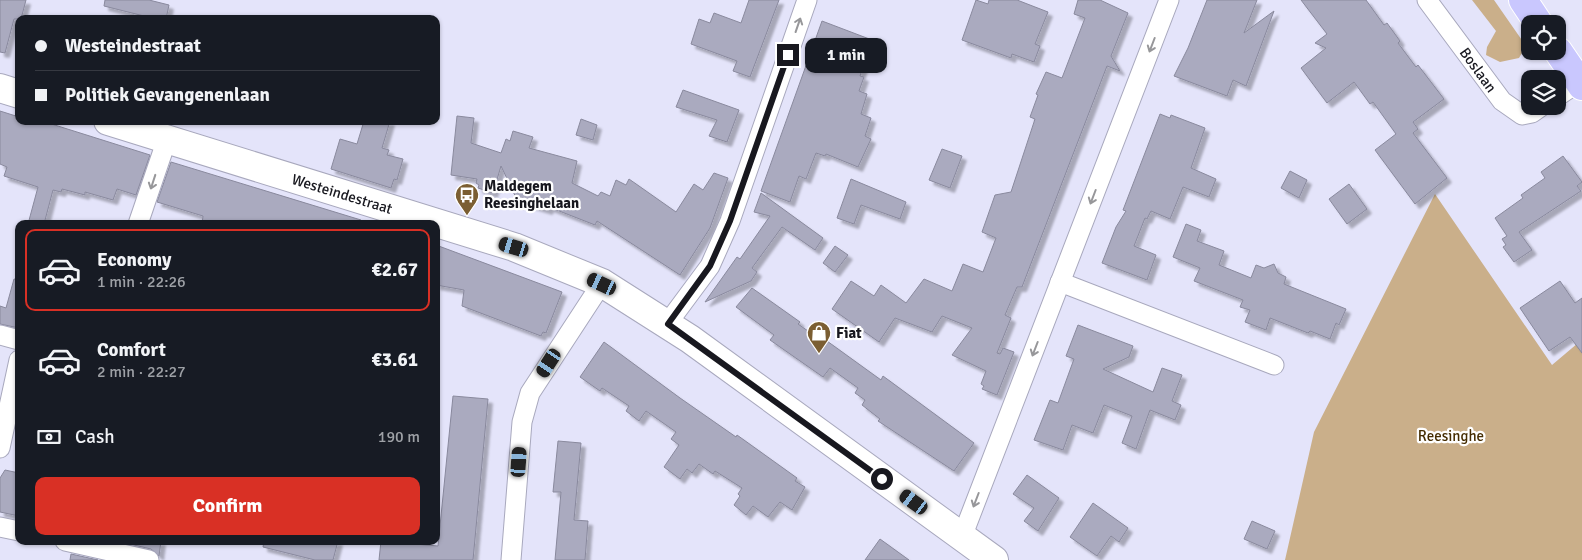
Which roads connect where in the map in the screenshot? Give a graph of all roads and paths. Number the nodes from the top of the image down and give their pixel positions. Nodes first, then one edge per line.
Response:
1 (807, 0) edge
2 (1169, 0) edge
3 (1428, 0) edge
4 (1523, 0) edge
5 (1533, 15) edge
6 (0, 88) edge
7 (15, 93) edge
8 (1521, 114) edge
9 (120, 125) edge
10 (167, 140) junction
11 (139, 220) edge
12 (426, 220) edge
13 (440, 224) edge
14 (1060, 282) junction
15 (602, 284) junction
16 (668, 324) junction
17 (0, 335) edge
18 (15, 339) edge
19 (1274, 366) dead end
20 (15, 379) edge
21 (0, 448) edge
22 (0, 527) edge
23 (15, 530) edge
24 (962, 537) junction
25 (82, 545) edge
26 (148, 560) edge
27 (512, 560) edge
28 (994, 560) edge

16 -> 1 street
2 -> 14 street
3 - 8 street, Boslaan
4 - 5 main road
6 - 7 street
9 - 10 street, Westeindestraat
10 -> 11 street
10 - 12 street, Westeindestraat
13 - 15 street, Westeindestraat
14 - 19 street
14 -> 24 street
15 - 16 street, Westeindestraat
15 - 27 street
16 - 24 street, Westeindestraat
17 - 18 street
20 - 21 street
22 - 23 street
24 - 28 street, Westeindestraat
25 - 26 street

